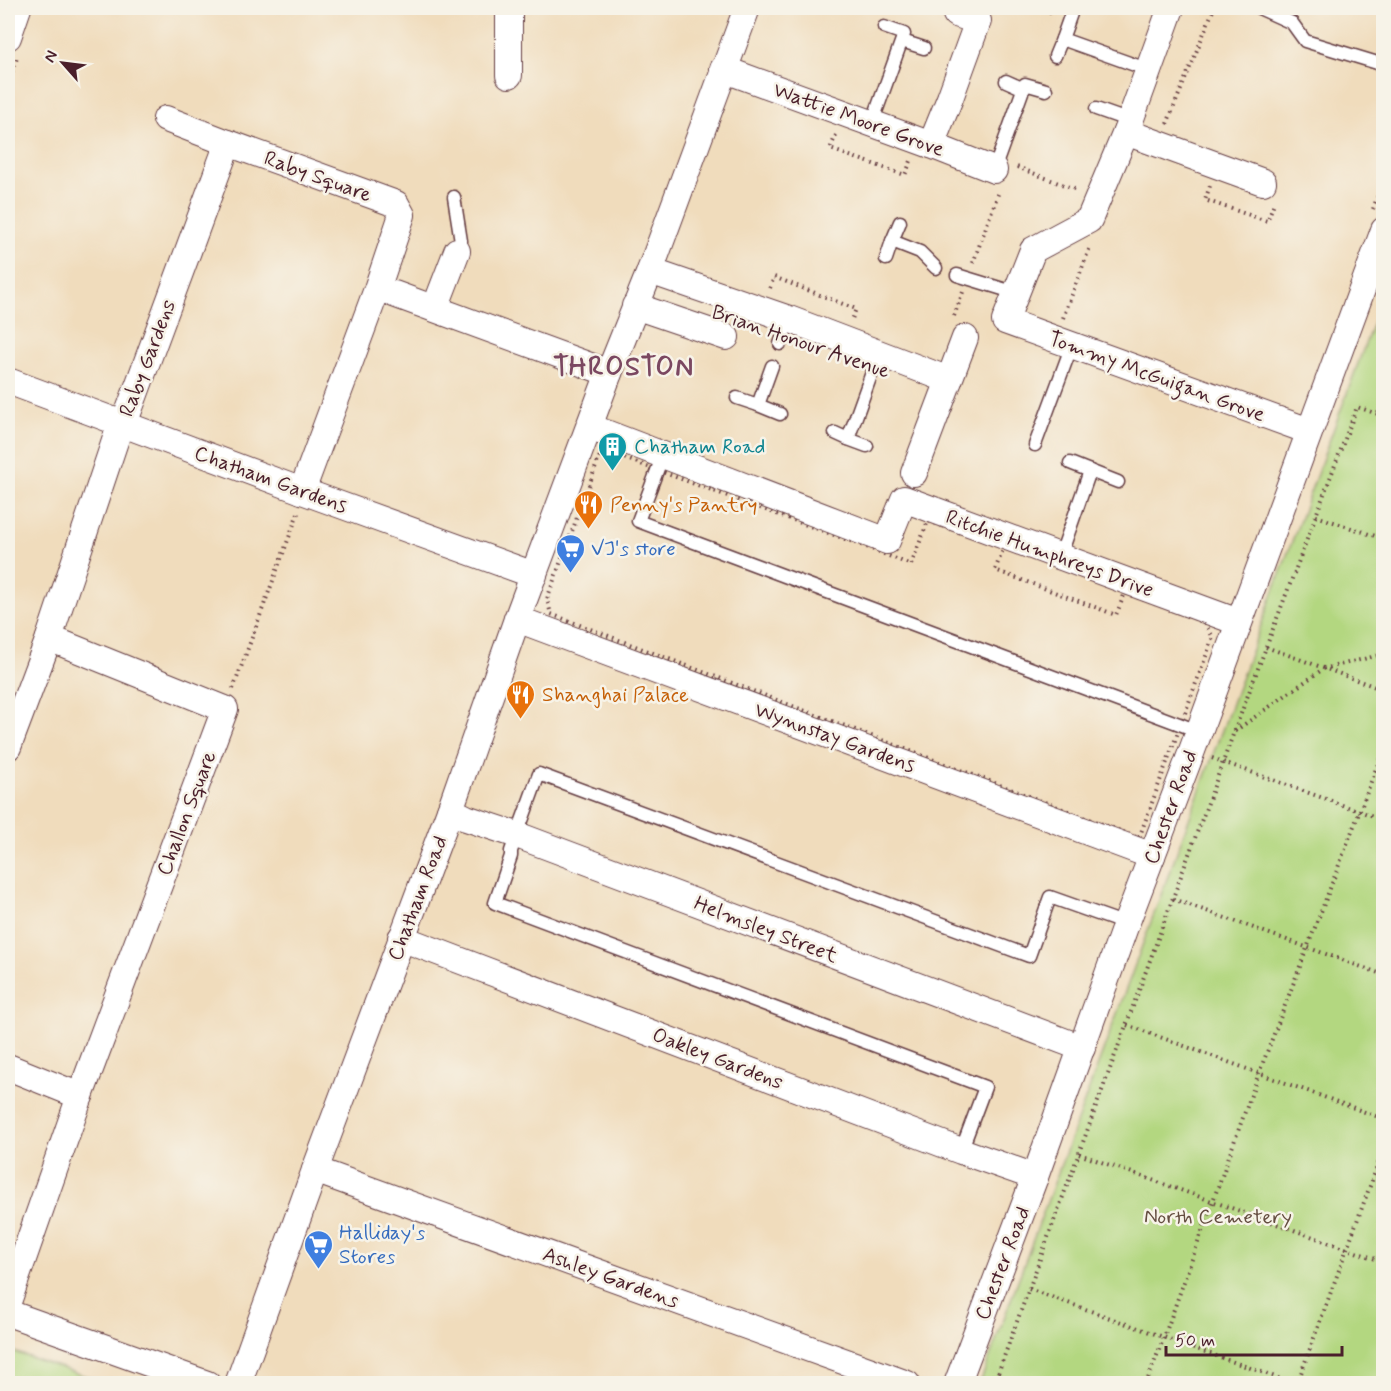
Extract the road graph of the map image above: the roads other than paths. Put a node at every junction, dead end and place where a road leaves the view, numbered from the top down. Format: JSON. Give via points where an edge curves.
{"nodes":[{"id":1,"x":18,"y":8,"type":"edge"},
{"id":2,"x":509,"y":8,"type":"edge"},
{"id":3,"x":747,"y":8,"type":"edge"},
{"id":4,"x":1072,"y":8,"type":"edge"},
{"id":5,"x":1172,"y":8,"type":"edge"},
{"id":6,"x":1259,"y":8,"type":"edge"},
{"id":7,"x":956,"y":14,"type":"dead end"},
{"id":8,"x":884,"y":27,"type":"dead end"},
{"id":9,"x":8,"y":37,"type":"edge"},
{"id":10,"x":1062,"y":39,"type":"junction"},
{"id":11,"x":902,"y":40,"type":"junction"},
{"id":12,"x":924,"y":48,"type":"dead end"},
{"id":13,"x":1055,"y":56,"type":"dead end"},
{"id":14,"x":1383,"y":65,"type":"edge"},
{"id":15,"x":723,"y":69,"type":"junction"},
{"id":16,"x":1149,"y":70,"type":"junction"},
{"id":17,"x":509,"y":75,"type":"dead end"},
{"id":18,"x":1006,"y":81,"type":"dead end"},
{"id":19,"x":1024,"y":89,"type":"junction"},
{"id":20,"x":1046,"y":90,"type":"dead end"},
{"id":21,"x":1096,"y":109,"type":"dead end"},
{"id":22,"x":166,"y":119,"type":"dead end"},
{"id":23,"x":872,"y":123,"type":"junction"},
{"id":24,"x":1128,"y":126,"type":"junction"},
{"id":25,"x":228,"y":143,"type":"junction"},
{"id":26,"x":931,"y":145,"type":"junction"},
{"id":27,"x":1002,"y":174,"type":"joint"},
{"id":28,"x":1269,"y":191,"type":"road end"},
{"id":29,"x":454,"y":197,"type":"dead end"},
{"id":30,"x":900,"y":222,"type":"dead end"},
{"id":31,"x":1383,"y":230,"type":"edge"},
{"id":32,"x":892,"y":241,"type":"junction"},
{"id":33,"x":457,"y":251,"type":"joint"},
{"id":34,"x":886,"y":259,"type":"dead end"},
{"id":35,"x":936,"y":267,"type":"dead end"},
{"id":36,"x":650,"y":271,"type":"junction"},
{"id":37,"x":963,"y":276,"type":"road end"},
{"id":38,"x":1016,"y":293,"type":"junction"},
{"id":39,"x":393,"y":294,"type":"dead end"},
{"id":40,"x":635,"y":306,"type":"junction"},
{"id":41,"x":435,"y":308,"type":"junction"},
{"id":42,"x":789,"y":319,"type":"junction"},
{"id":43,"x":959,"y":328,"type":"road end"},
{"id":44,"x":1066,"y":336,"type":"junction"},
{"id":45,"x":726,"y":337,"type":"dead end"},
{"id":46,"x":780,"y":344,"type":"dead end"},
{"id":47,"x":879,"y":353,"type":"junction"},
{"id":48,"x":772,"y":366,"type":"dead end"},
{"id":49,"x":609,"y":373,"type":"junction"},
{"id":50,"x":949,"y":380,"type":"junction"},
{"id":51,"x":8,"y":381,"type":"edge"},
{"id":52,"x":737,"y":398,"type":"dead end"},
{"id":53,"x":758,"y":405,"type":"junction"},
{"id":54,"x":780,"y":414,"type":"dead end"},
{"id":55,"x":123,"y":424,"type":"junction"},
{"id":56,"x":590,"y":427,"type":"junction"},
{"id":57,"x":1309,"y":431,"type":"junction"},
{"id":58,"x":835,"y":433,"type":"dead end"},
{"id":59,"x":849,"y":439,"type":"junction"},
{"id":60,"x":867,"y":446,"type":"dead end"},
{"id":61,"x":1035,"y":446,"type":"dead end"},
{"id":62,"x":663,"y":455,"type":"junction"},
{"id":63,"x":1070,"y":463,"type":"dead end"},
{"id":64,"x":1090,"y":471,"type":"junction"},
{"id":65,"x":914,"y":473,"type":"dead end"},
{"id":66,"x":1118,"y":482,"type":"dead end"},
{"id":67,"x":302,"y":491,"type":"junction"},
{"id":68,"x":1060,"y":557,"type":"junction"},
{"id":69,"x":534,"y":575,"type":"junction"},
{"id":70,"x":517,"y":619,"type":"junction"},
{"id":71,"x":1238,"y":622,"type":"junction"},
{"id":72,"x":49,"y":638,"type":"junction"},
{"id":73,"x":1198,"y":731,"type":"junction"},
{"id":74,"x":8,"y":747,"type":"edge"},
{"id":75,"x":450,"y":810,"type":"junction"},
{"id":76,"x":518,"y":835,"type":"junction"},
{"id":77,"x":1152,"y":856,"type":"junction"},
{"id":78,"x":1126,"y":924,"type":"junction"},
{"id":79,"x":401,"y":938,"type":"junction"},
{"id":80,"x":1082,"y":1048,"type":"junction"},
{"id":81,"x":8,"y":1067,"type":"edge"},
{"id":82,"x":80,"y":1096,"type":"junction"},
{"id":83,"x":961,"y":1151,"type":"junction"},
{"id":84,"x":315,"y":1170,"type":"junction"},
{"id":85,"x":1035,"y":1177,"type":"junction"},
{"id":86,"x":8,"y":1302,"type":"edge"},
{"id":87,"x":8,"y":1313,"type":"edge"},
{"id":88,"x":207,"y":1383,"type":"edge"},
{"id":89,"x":237,"y":1383,"type":"edge"},
{"id":90,"x":907,"y":1383,"type":"edge"},
{"id":91,"x":957,"y":1383,"type":"edge"}],
"edges":[{"from":1,"to":9,"type":"street"},
{"from":2,"to":17,"type":"street"},
{"from":3,"to":15,"type":"street","name":"Chatham Road"},
{"from":4,"to":10,"type":"lane"},
{"from":5,"to":16,"type":"street"},
{"from":6,"to":14,"type":"lane","via":[[1292,23],[1305,41]]},
{"from":7,"to":26,"type":"street","via":[[978,21]]},
{"from":8,"to":11,"type":"lane","via":[[904,34]]},
{"from":10,"to":13,"type":"lane"},
{"from":10,"to":16,"type":"lane"},
{"from":11,"to":12,"type":"lane"},
{"from":11,"to":23,"type":"lane"},
{"from":15,"to":23,"type":"street","name":"Wattie Moore Grove"},
{"from":15,"to":36,"type":"street","name":"Chatham Road"},
{"from":16,"to":24,"type":"street"},
{"from":18,"to":19,"type":"lane"},
{"from":19,"to":20,"type":"lane","via":[[1025,84]]},
{"from":19,"to":27,"type":"lane"},
{"from":21,"to":24,"type":"lane"},
{"from":22,"to":25,"type":"street"},
{"from":23,"to":26,"type":"street","name":"Wattie Moore Grove"},
{"from":24,"to":28,"type":"street"},
{"from":24,"to":38,"type":"street","via":[[1089,220],[1033,250]]},
{"from":25,"to":55,"type":"street","name":"Raby Gardens"},
{"from":25,"to":67,"type":"street","name":"Raby Square","via":[[396,204],[402,215]]},
{"from":26,"to":27,"type":"street","name":"Wattie Moore Grove"},
{"from":29,"to":33,"type":"lane","via":[[460,241]]},
{"from":30,"to":32,"type":"lane"},
{"from":31,"to":57,"type":"street","name":"Chester Road"},
{"from":32,"to":34,"type":"lane"},
{"from":32,"to":35,"type":"lane","via":[[920,252]]},
{"from":33,"to":41,"type":"street"},
{"from":36,"to":40,"type":"street","name":"Chatham Road"},
{"from":36,"to":42,"type":"street","name":"Brian Honour Avenue"},
{"from":37,"to":38,"type":"lane"},
{"from":38,"to":44,"type":"street","name":"Tommy McGuigan Grove","via":[[1005,321]]},
{"from":39,"to":41,"type":"street"},
{"from":40,"to":45,"type":"street"},
{"from":40,"to":49,"type":"street","name":"Chatham Road"},
{"from":41,"to":49,"type":"street"},
{"from":42,"to":46,"type":"lane"},
{"from":42,"to":47,"type":"street","name":"Brian Honour Avenue"},
{"from":43,"to":50,"type":"street"},
{"from":44,"to":57,"type":"street","name":"Tommy McGuigan Grove"},
{"from":44,"to":61,"type":"lane"},
{"from":47,"to":50,"type":"street","name":"Brian Honour Avenue"},
{"from":47,"to":59,"type":"lane"},
{"from":48,"to":53,"type":"lane"},
{"from":49,"to":56,"type":"street","name":"Chatham Road"},
{"from":50,"to":65,"type":"street"},
{"from":51,"to":55,"type":"street","name":"Chatham Gardens"},
{"from":52,"to":53,"type":"lane"},
{"from":53,"to":54,"type":"lane"},
{"from":55,"to":67,"type":"street","name":"Chatham Gardens"},
{"from":55,"to":72,"type":"street","name":"Raby Gardens"},
{"from":56,"to":62,"type":"street"},
{"from":56,"to":69,"type":"street","name":"Chatham Road"},
{"from":57,"to":71,"type":"street","name":"Chester Road"},
{"from":58,"to":59,"type":"lane"},
{"from":59,"to":60,"type":"lane"},
{"from":62,"to":68,"type":"street","name":"Ritchie Humphreys Drive","via":[[875,543],[904,499]]},
{"from":62,"to":73,"type":"lane","via":[[638,521]]},
{"from":63,"to":64,"type":"lane"},
{"from":64,"to":66,"type":"lane"},
{"from":64,"to":68,"type":"lane"},
{"from":67,"to":69,"type":"street","name":"Chatham Gardens"},
{"from":68,"to":71,"type":"street","name":"Ritchie Humphreys Drive"},
{"from":69,"to":70,"type":"street","name":"Chatham Road"},
{"from":70,"to":75,"type":"street","name":"Chatham Road"},
{"from":70,"to":77,"type":"street","name":"Wynnstay Gardens"},
{"from":71,"to":73,"type":"street","name":"Chester Road"},
{"from":72,"to":74,"type":"street","name":"Raby Gardens"},
{"from":72,"to":82,"type":"street","name":"Challon Square","via":[[225,709]]},
{"from":73,"to":77,"type":"street","name":"Chester Road"},
{"from":75,"to":76,"type":"street","name":"Helmsley Street"},
{"from":75,"to":79,"type":"street","name":"Chatham Road"},
{"from":76,"to":78,"type":"lane","via":[[539,774],[1029,956],[1050,897]]},
{"from":76,"to":80,"type":"street","name":"Helmsley Street"},
{"from":76,"to":83,"type":"lane","via":[[495,903],[985,1087]]},
{"from":77,"to":78,"type":"street","name":"Chester Road"},
{"from":78,"to":80,"type":"street","name":"Chester Road"},
{"from":79,"to":83,"type":"street","name":"Oakley Gardens"},
{"from":79,"to":84,"type":"street","name":"Chatham Road"},
{"from":80,"to":85,"type":"street","name":"Chester Road"},
{"from":81,"to":82,"type":"street"},
{"from":82,"to":86,"type":"street","name":"Challon Square"},
{"from":83,"to":85,"type":"street","name":"Oakley Gardens"},
{"from":84,"to":89,"type":"street","name":"Chatham Road"},
{"from":84,"to":90,"type":"street","name":"Ashley Gardens"},
{"from":85,"to":91,"type":"street","name":"Chester Road"},
{"from":87,"to":88,"type":"street"}]}
